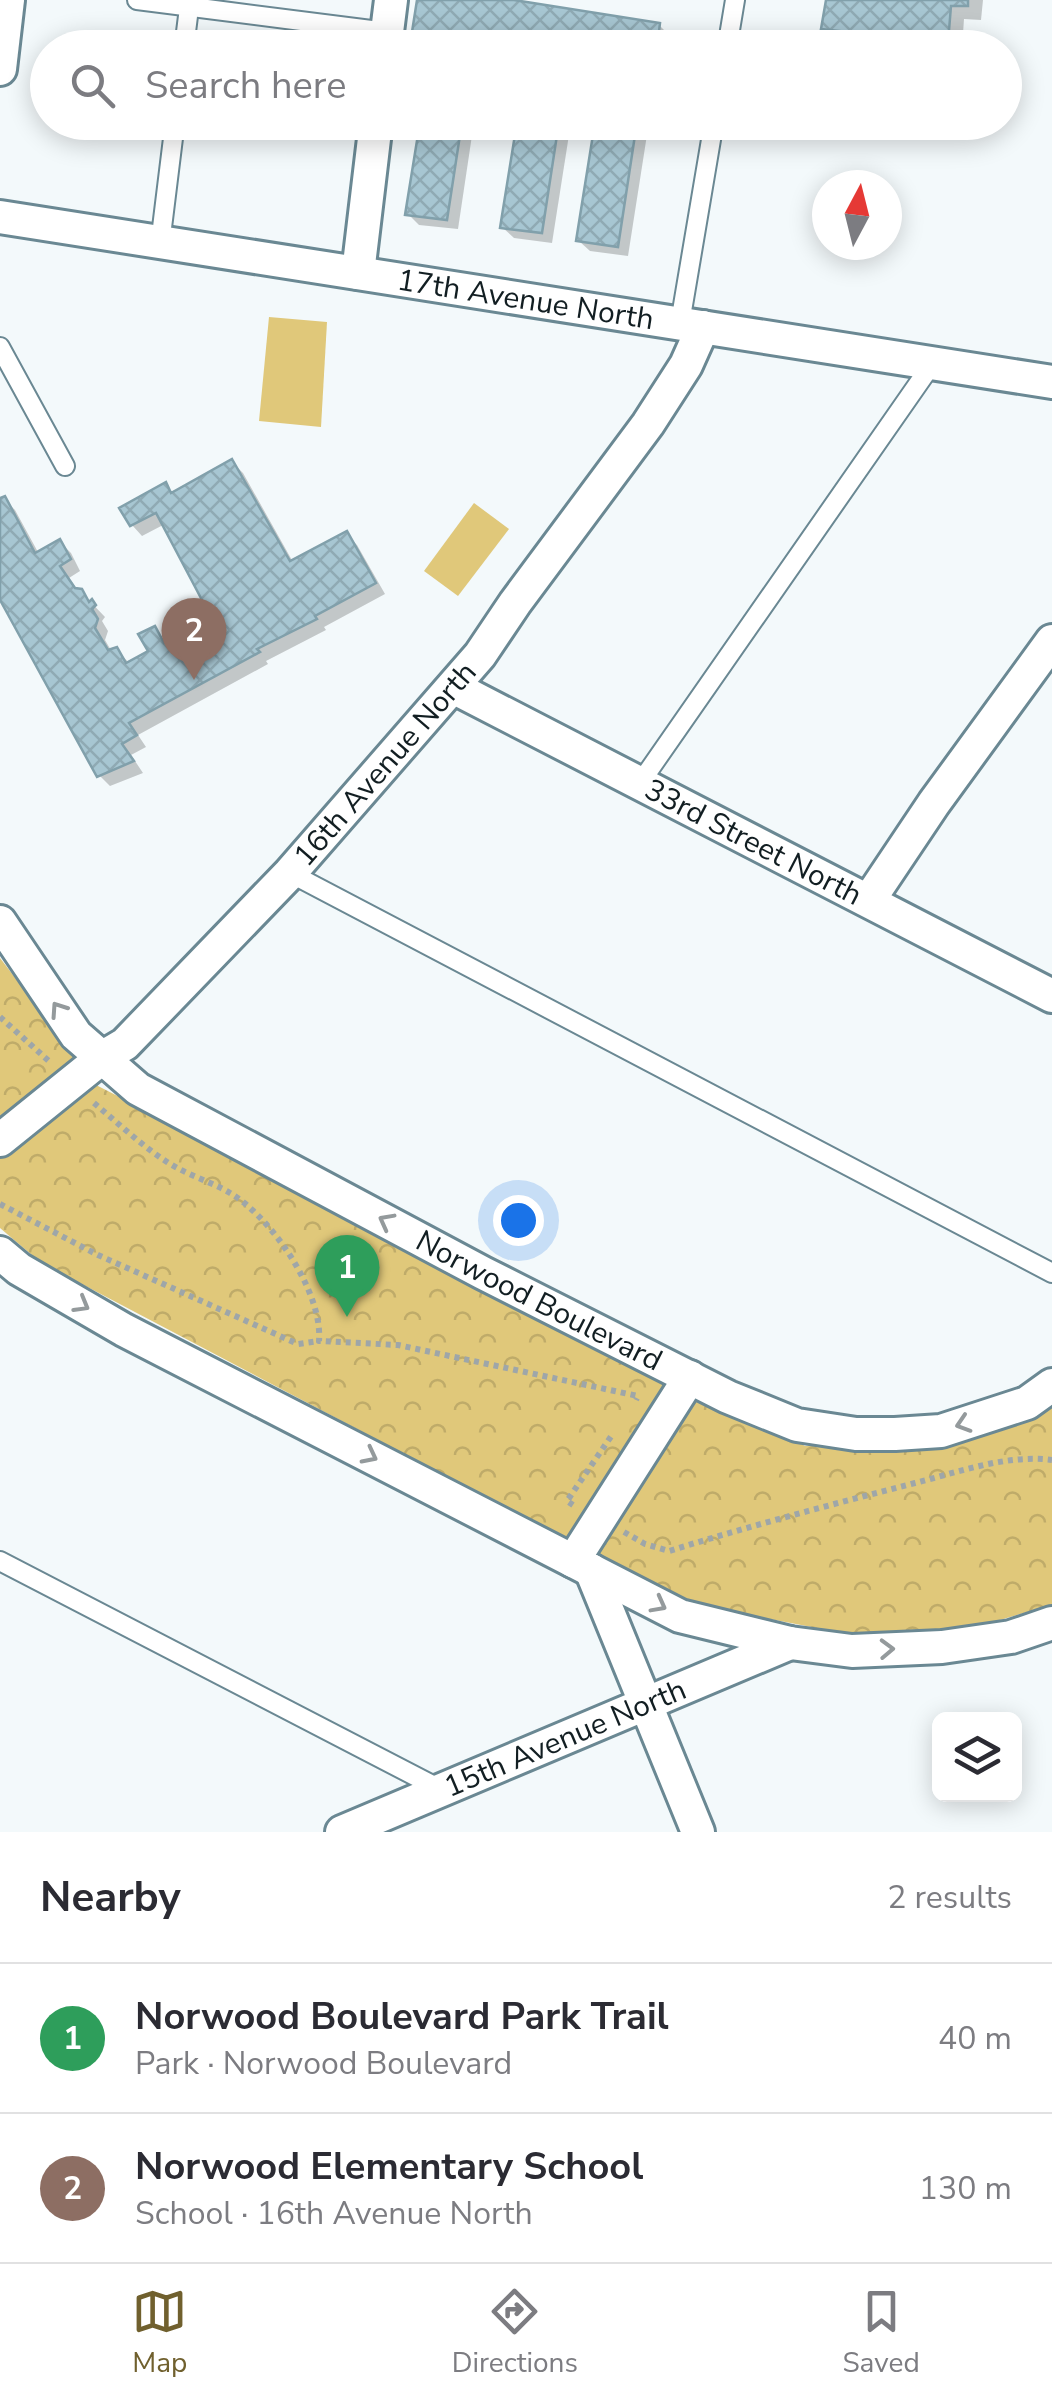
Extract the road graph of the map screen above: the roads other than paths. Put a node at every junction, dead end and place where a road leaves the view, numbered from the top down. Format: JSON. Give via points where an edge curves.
{"nodes":[{"id":1,"x":8,"y":0,"type":"edge"},
{"id":2,"x":137,"y":0,"type":"edge"},
{"id":3,"x":735,"y":0,"type":"edge"},
{"id":4,"x":190,"y":4,"type":"edge"},
{"id":5,"x":387,"y":27,"type":"edge"},
{"id":6,"x":186,"y":30,"type":"edge"},
{"id":7,"x":730,"y":30,"type":"edge"},
{"id":8,"x":0,"y":69,"type":"edge"},
{"id":9,"x":173,"y":140,"type":"edge"},
{"id":10,"x":374,"y":140,"type":"edge"},
{"id":11,"x":712,"y":140,"type":"edge"},
{"id":12,"x":0,"y":218,"type":"edge"},
{"id":13,"x":160,"y":244,"type":"junction"},
{"id":14,"x":358,"y":273,"type":"junction"},
{"id":15,"x":692,"y":325,"type":"junction"},
{"id":16,"x":0,"y":347,"type":"edge"},
{"id":17,"x":932,"y":364,"type":"junction"},
{"id":18,"x":1052,"y":382,"type":"edge"},
{"id":19,"x":65,"y":466,"type":"dead end"},
{"id":20,"x":1052,"y":641,"type":"edge"},
{"id":21,"x":453,"y":687,"type":"junction"},
{"id":22,"x":640,"y":783,"type":"junction"},
{"id":23,"x":290,"y":873,"type":"junction"},
{"id":24,"x":869,"y":900,"type":"junction"},
{"id":25,"x":0,"y":922,"type":"edge"},
{"id":26,"x":1052,"y":996,"type":"edge"},
{"id":27,"x":103,"y":1057,"type":"junction"},
{"id":28,"x":0,"y":1140,"type":"edge"},
{"id":29,"x":0,"y":1253,"type":"edge"},
{"id":30,"x":1052,"y":1273,"type":"edge"},
{"id":31,"x":690,"y":1378,"type":"junction"},
{"id":32,"x":1052,"y":1385,"type":"edge"},
{"id":33,"x":0,"y":1561,"type":"edge"},
{"id":34,"x":582,"y":1566,"type":"junction"},
{"id":35,"x":1052,"y":1623,"type":"edge"},
{"id":36,"x":790,"y":1643,"type":"junction"},
{"id":37,"x":644,"y":1704,"type":"junction"},
{"id":38,"x":442,"y":1790,"type":"junction"},
{"id":39,"x":342,"y":1832,"type":"edge"},
{"id":40,"x":698,"y":1832,"type":"edge"}],
"edges":[{"from":1,"to":8,"type":"street"},
{"from":2,"to":4,"type":"lane"},
{"from":3,"to":7,"type":"lane"},
{"from":4,"to":5,"type":"lane"},
{"from":4,"to":6,"type":"lane"},
{"from":9,"to":13,"type":"lane"},
{"from":10,"to":14,"type":"street"},
{"from":11,"to":15,"type":"lane"},
{"from":12,"to":13,"type":"street","name":"17th Avenue North"},
{"from":13,"to":14,"type":"street","name":"17th Avenue North"},
{"from":14,"to":15,"type":"street","name":"17th Avenue North"},
{"from":15,"to":17,"type":"street","name":"17th Avenue North"},
{"from":15,"to":21,"type":"street","name":"16th Avenue North","via":[[686,365],[648,424]]},
{"from":16,"to":19,"type":"lane"},
{"from":17,"to":18,"type":"street","name":"17th Avenue North"},
{"from":17,"to":22,"type":"lane"},
{"from":20,"to":24,"type":"street"},
{"from":21,"to":22,"type":"street","name":"33rd Street North"},
{"from":21,"to":23,"type":"street","name":"16th Avenue North"},
{"from":22,"to":24,"type":"street","name":"33rd Street North"},
{"from":23,"to":27,"type":"street","name":"16th Avenue North","via":[[125,1044]]},
{"from":23,"to":30,"type":"lane"},
{"from":24,"to":26,"type":"street","name":"33rd Street North"},
{"from":27,"to":25,"type":"street","name":"Norwood Boulevard","one_way":true,"via":[[76,1035]]},
{"from":27,"to":28,"type":"street","name":"16th Avenue North","via":[[56,1072]]},
{"from":31,"to":27,"type":"street","name":"Norwood Boulevard","one_way":true,"via":[[138,1089]]},
{"from":29,"to":34,"type":"street","one_way":true,"via":[[124,1330]]},
{"from":32,"to":31,"type":"street","name":"Norwood Boulevard","one_way":true,"via":[[1026,1403],[941,1431],[856,1434],[797,1426]]},
{"from":31,"to":34,"type":"street","via":[[600,1519]]},
{"from":33,"to":38,"type":"lane"},
{"from":34,"to":36,"type":"street","one_way":true,"via":[[680,1616]]},
{"from":34,"to":37,"type":"street"},
{"from":36,"to":35,"type":"street","one_way":true,"via":[[852,1651],[942,1647],[1012,1637]]},
{"from":36,"to":37,"type":"street","name":"15th Avenue North"},
{"from":37,"to":38,"type":"street","name":"15th Avenue North"},
{"from":37,"to":40,"type":"street"},
{"from":38,"to":39,"type":"street","name":"15th Avenue North"}]}
